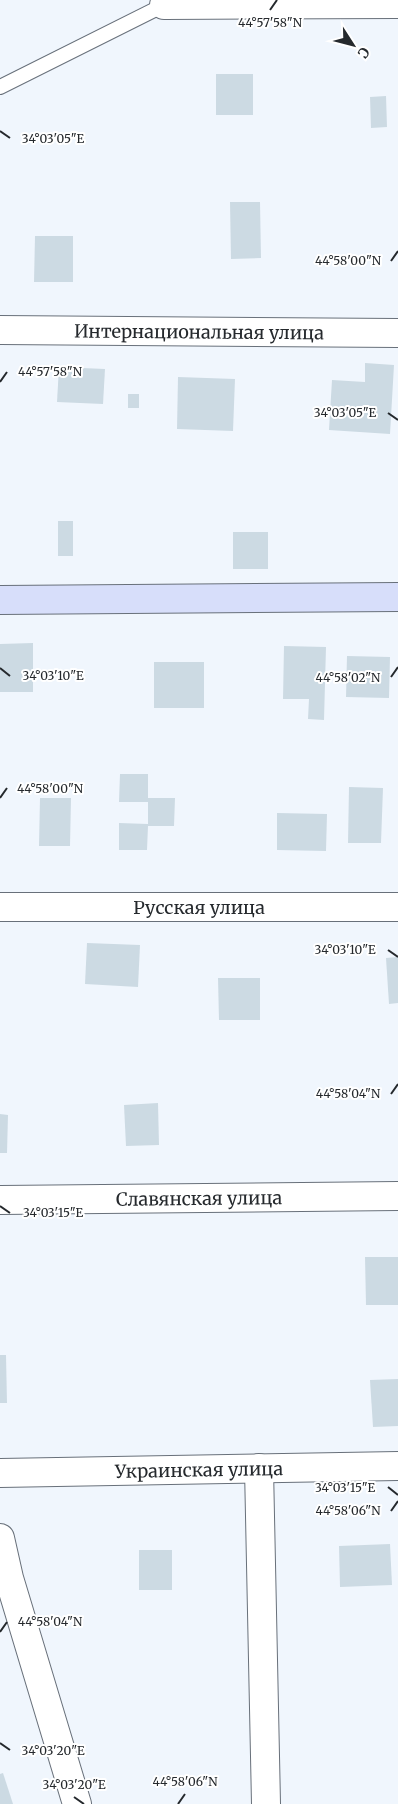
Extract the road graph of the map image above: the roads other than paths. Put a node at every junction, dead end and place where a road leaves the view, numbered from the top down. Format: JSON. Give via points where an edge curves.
{"nodes":[{"id":1,"x":398,"y":4,"type":"edge"},
{"id":2,"x":164,"y":5,"type":"joint"},
{"id":3,"x":0,"y":87,"type":"edge"},
{"id":4,"x":0,"y":330,"type":"edge"},
{"id":5,"x":398,"y":333,"type":"edge"},
{"id":6,"x":398,"y":597,"type":"edge"},
{"id":7,"x":0,"y":600,"type":"edge"},
{"id":8,"x":0,"y":907,"type":"edge"},
{"id":9,"x":398,"y":907,"type":"edge"},
{"id":10,"x":398,"y":1196,"type":"edge"},
{"id":11,"x":0,"y":1200,"type":"edge"},
{"id":12,"x":398,"y":1466,"type":"edge"},
{"id":13,"x":259,"y":1468,"type":"junction"},
{"id":14,"x":0,"y":1473,"type":"edge"},
{"id":15,"x":0,"y":1538,"type":"edge"},
{"id":16,"x":77,"y":1804,"type":"edge"},
{"id":17,"x":266,"y":1804,"type":"edge"}],
"edges":[{"from":1,"to":2,"type":"street"},
{"from":2,"to":3,"type":"lane"},
{"from":4,"to":5,"type":"street","name":"Интернациональная улица"},
{"from":6,"to":7,"type":"street"},
{"from":8,"to":9,"type":"street","name":"Русская улица"},
{"from":10,"to":11,"type":"street","name":"Славянская улица"},
{"from":12,"to":13,"type":"street","name":"Украинская улица"},
{"from":13,"to":14,"type":"street","name":"Украинская улица"},
{"from":13,"to":17,"type":"street"},
{"from":15,"to":16,"type":"street"}]}
